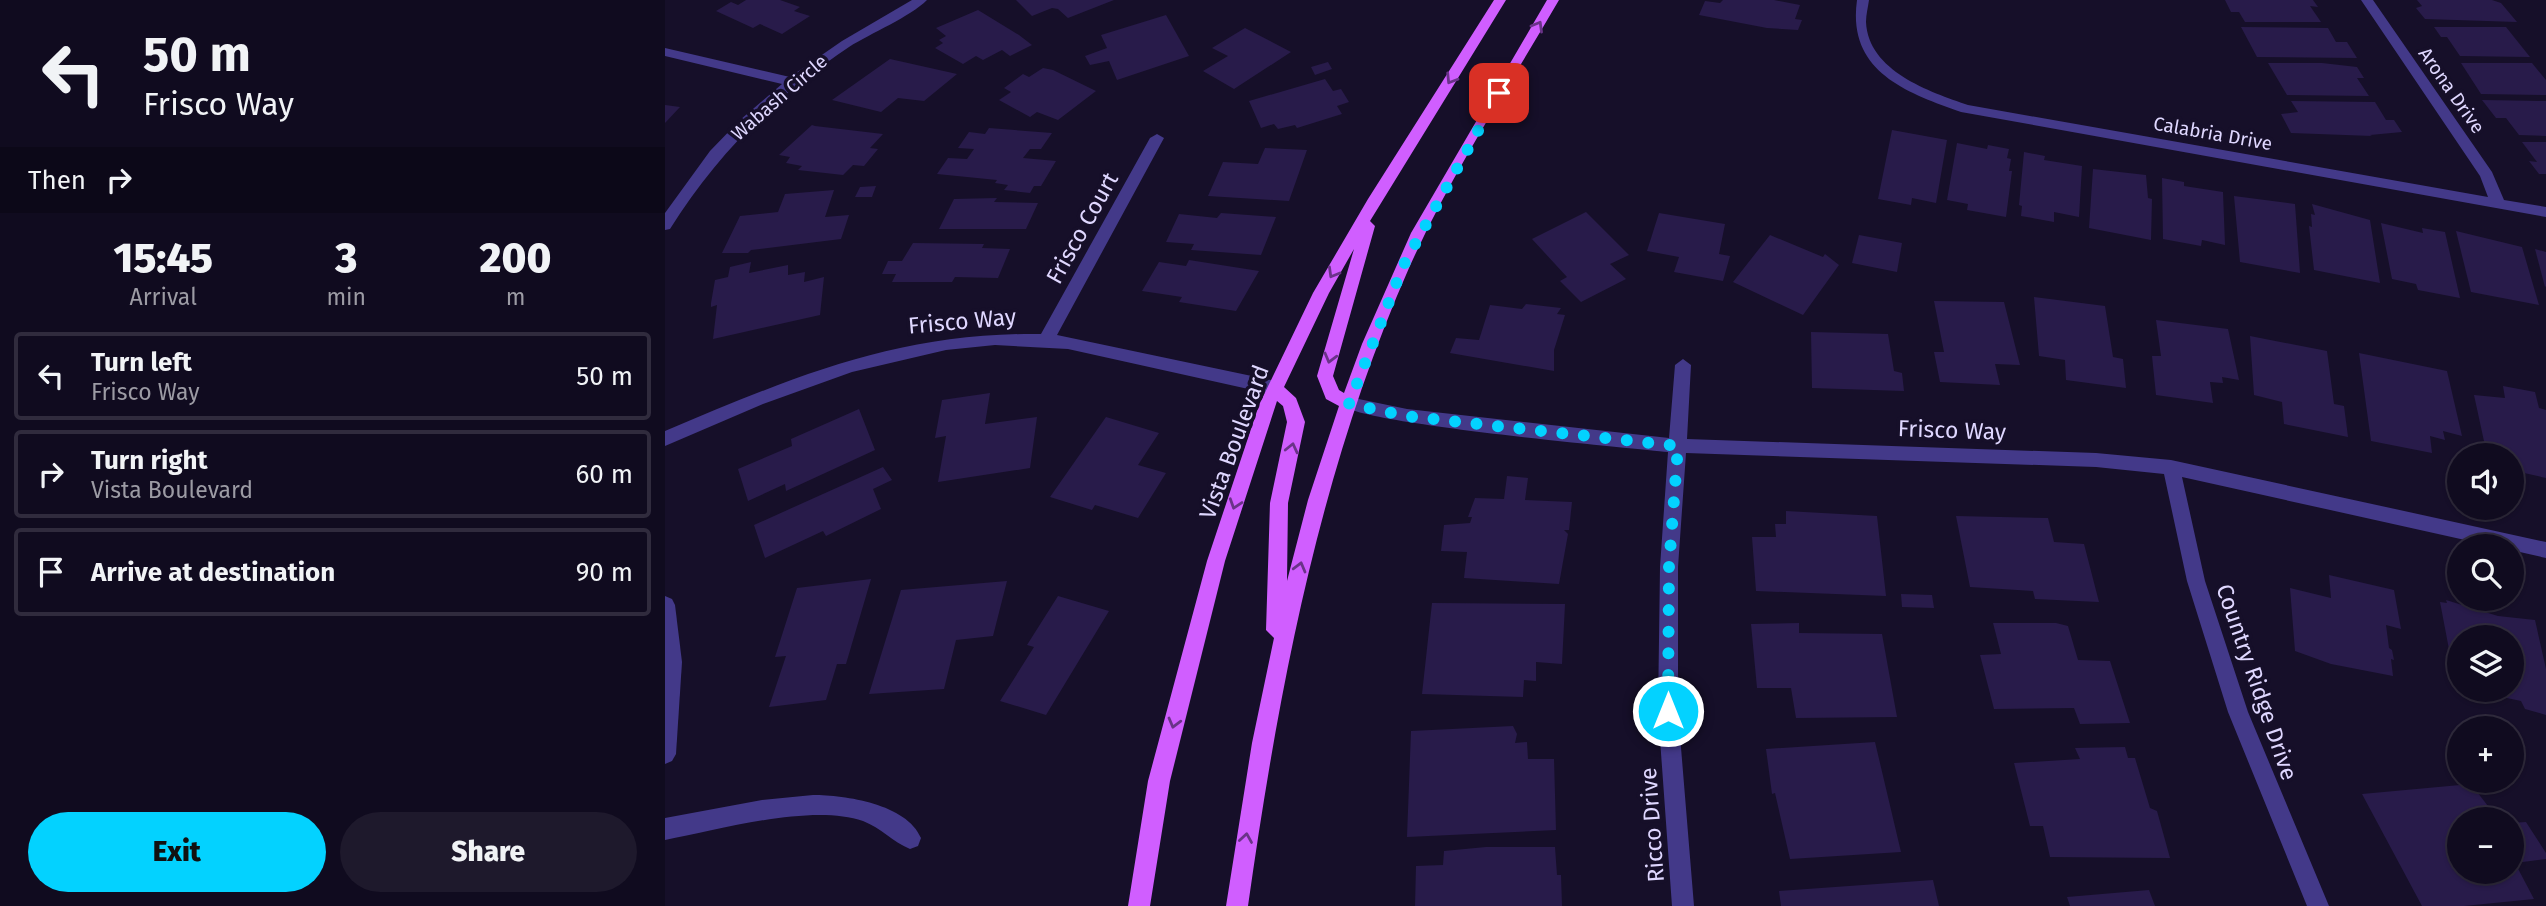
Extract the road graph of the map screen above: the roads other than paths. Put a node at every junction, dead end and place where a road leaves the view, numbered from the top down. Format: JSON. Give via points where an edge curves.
{"nodes":[{"id":1,"x":921,"y":0,"type":"edge"},
{"id":2,"x":1500,"y":0,"type":"edge"},
{"id":3,"x":1553,"y":0,"type":"edge"},
{"id":4,"x":1863,"y":0,"type":"edge"},
{"id":5,"x":2367,"y":0,"type":"edge"},
{"id":6,"x":665,"y":52,"type":"edge"},
{"id":7,"x":792,"y":82,"type":"junction"},
{"id":8,"x":1157,"y":138,"type":"dead end"},
{"id":9,"x":1375,"y":199,"type":"junction"},
{"id":10,"x":2499,"y":205,"type":"junction"},
{"id":11,"x":2546,"y":212,"type":"edge"},
{"id":12,"x":665,"y":225,"type":"edge"},
{"id":13,"x":1046,"y":340,"type":"junction"},
{"id":14,"x":1683,"y":365,"type":"dead end"},
{"id":15,"x":1275,"y":388,"type":"junction"},
{"id":16,"x":1349,"y":404,"type":"junction"},
{"id":17,"x":665,"y":439,"type":"edge"},
{"id":18,"x":1678,"y":446,"type":"junction"},
{"id":19,"x":2171,"y":467,"type":"junction"},
{"id":20,"x":2546,"y":550,"type":"edge"},
{"id":21,"x":665,"y":605,"type":"edge"},
{"id":22,"x":1276,"y":661,"type":"junction"},
{"id":23,"x":665,"y":754,"type":"edge"},
{"id":24,"x":665,"y":829,"type":"edge"},
{"id":25,"x":910,"y":838,"type":"dead end"},
{"id":26,"x":1139,"y":906,"type":"edge"},
{"id":27,"x":1237,"y":906,"type":"edge"},
{"id":28,"x":1683,"y":906,"type":"edge"},
{"id":29,"x":2318,"y":906,"type":"edge"}],
"edges":[{"from":1,"to":7,"type":"street","name":"Wabash Circle","via":[[880,21]]},
{"from":2,"to":9,"type":"main road","name":"Vista Boulevard","one_way":true},
{"from":16,"to":3,"type":"main road","one_way":true,"via":[[1403,266]]},
{"from":4,"to":10,"type":"street","name":"Calabria Drive","via":[[1859,30],[1882,67],[1915,89],[1966,108]]},
{"from":5,"to":10,"type":"street","name":"Arona Drive","via":[[2487,175]]},
{"from":6,"to":7,"type":"street"},
{"from":7,"to":12,"type":"street","name":"Wabash Circle","via":[[713,156]]},
{"from":8,"to":13,"type":"street","name":"Frisco Court"},
{"from":9,"to":15,"type":"main road","name":"Vista Boulevard","one_way":true,"via":[[1321,293]]},
{"from":9,"to":16,"type":"main road","one_way":true,"via":[[1325,376],[1332,394]]},
{"from":10,"to":11,"type":"street","name":"Calabria Drive"},
{"from":13,"to":15,"type":"street","name":"Frisco Way"},
{"from":13,"to":17,"type":"street","name":"Frisco Way","via":[[996,338],[872,357],[793,384]]},
{"from":14,"to":18,"type":"street","name":"Ricco Drive"},
{"from":22,"to":15,"type":"main road","one_way":true,"via":[[1279,503],[1296,422],[1290,403]]},
{"from":15,"to":26,"type":"main road","name":"Vista Boulevard","one_way":true,"via":[[1213,574],[1159,781]]},
{"from":16,"to":18,"type":"street","name":"Frisco Way","via":[[1406,416]]},
{"from":22,"to":16,"type":"main road","one_way":true,"via":[[1325,474]]},
{"from":18,"to":19,"type":"street","name":"Frisco Way","via":[[2096,460]]},
{"from":18,"to":28,"type":"street","name":"Ricco Drive","via":[[1669,566],[1668,711]]},
{"from":19,"to":20,"type":"street","name":"Frisco Way"},
{"from":19,"to":29,"type":"street","name":"Country Ridge Drive","via":[[2196,581],[2238,712]]},
{"from":21,"to":23,"type":"street","via":[[672,662]]},
{"from":27,"to":22,"type":"main road","one_way":true},
{"from":24,"to":25,"type":"street","via":[[807,806],[838,806],[890,822]]}]}
